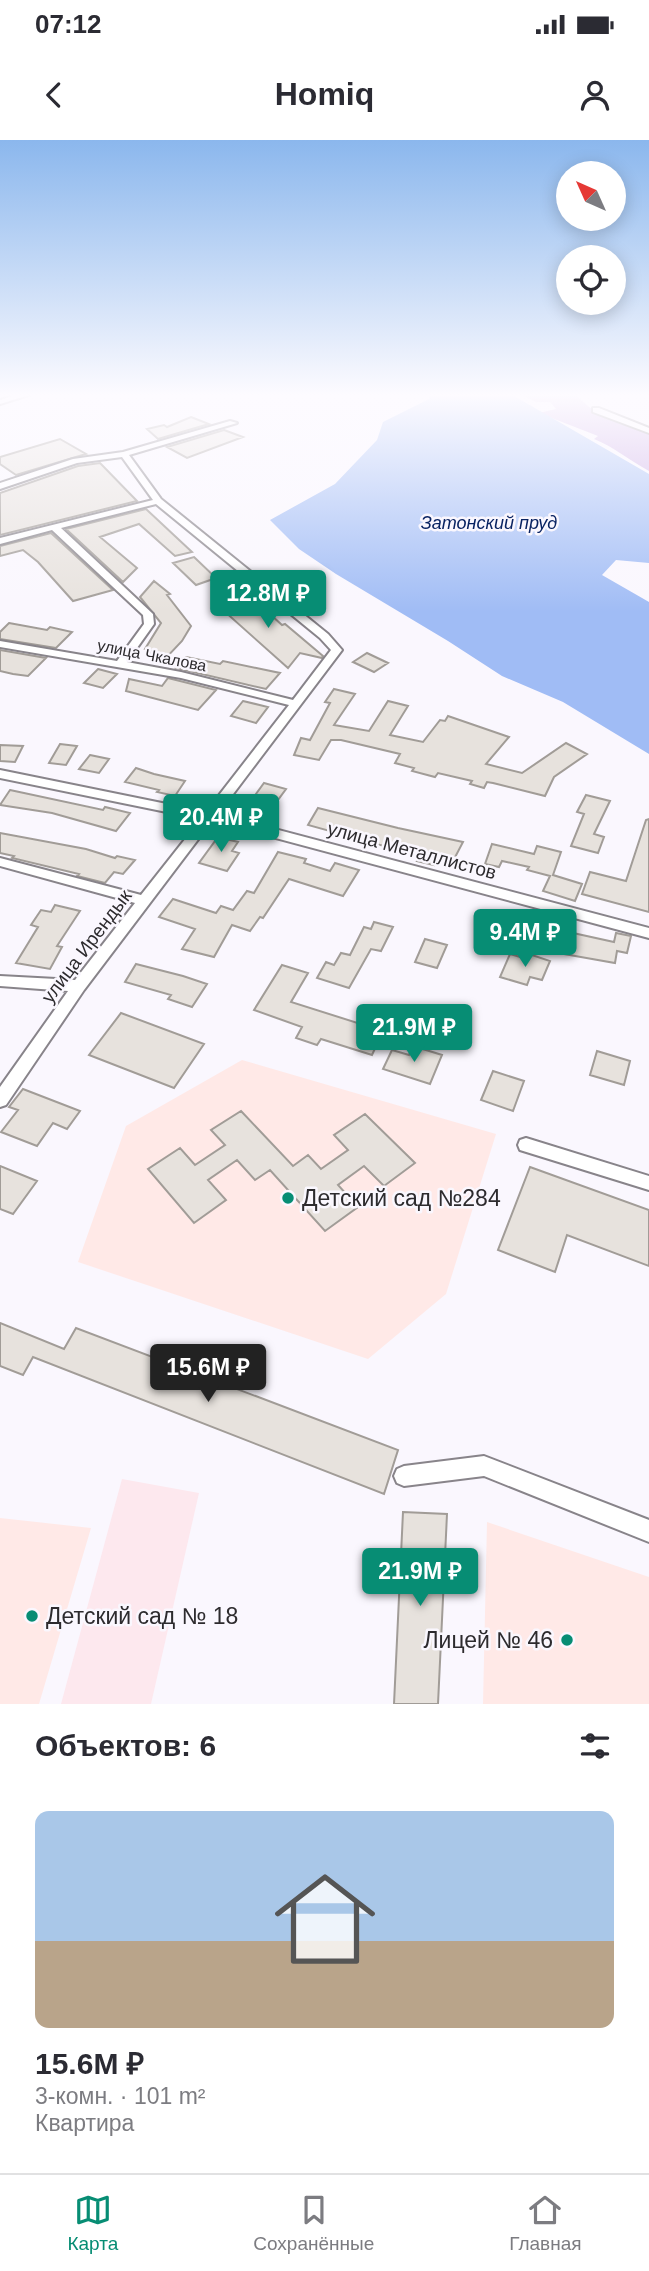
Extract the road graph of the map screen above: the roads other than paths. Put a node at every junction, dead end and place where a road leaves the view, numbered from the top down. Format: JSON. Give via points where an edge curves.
{"nodes":[{"id":1,"x":61,"y":466,"type":"edge"},
{"id":2,"x":133,"y":466,"type":"edge"},
{"id":3,"x":0,"y":486,"type":"edge"},
{"id":4,"x":158,"y":501,"type":"junction"},
{"id":5,"x":54,"y":527,"type":"junction"},
{"id":6,"x":0,"y":541,"type":"edge"},
{"id":7,"x":0,"y":644,"type":"edge"},
{"id":8,"x":120,"y":664,"type":"junction"},
{"id":9,"x":297,"y":704,"type":"junction"},
{"id":10,"x":0,"y":774,"type":"edge"},
{"id":11,"x":208,"y":816,"type":"junction"},
{"id":12,"x":0,"y":862,"type":"edge"},
{"id":13,"x":144,"y":901,"type":"junction"},
{"id":14,"x":649,"y":933,"type":"edge"},
{"id":15,"x":0,"y":981,"type":"edge"},
{"id":16,"x":79,"y":986,"type":"junction"},
{"id":17,"x":0,"y":1100,"type":"edge"},
{"id":18,"x":526,"y":1146,"type":"dead end"},
{"id":19,"x":649,"y":1183,"type":"edge"},
{"id":20,"x":404,"y":1476,"type":"dead end"},
{"id":21,"x":649,"y":1531,"type":"edge"}],
"edges":[{"from":1,"to":3,"type":"street"},
{"from":2,"to":4,"type":"street","name":"улица Ирендык"},
{"from":4,"to":5,"type":"street"},
{"from":4,"to":9,"type":"street","name":"улица Ирендык","via":[[337,650]]},
{"from":5,"to":6,"type":"street"},
{"from":5,"to":8,"type":"street","via":[[148,614],[149,624]]},
{"from":7,"to":8,"type":"street","name":"улица Чкалова"},
{"from":8,"to":9,"type":"street","name":"улица Чкалова"},
{"from":9,"to":11,"type":"street","name":"улица Ирендык"},
{"from":10,"to":11,"type":"street","name":"улица Металлистов"},
{"from":11,"to":13,"type":"street","name":"улица Ирендык"},
{"from":11,"to":14,"type":"street","name":"улица Металлистов"},
{"from":12,"to":13,"type":"street"},
{"from":13,"to":16,"type":"street","name":"улица Ирендык"},
{"from":15,"to":16,"type":"street"},
{"from":16,"to":17,"type":"street","name":"улица Ирендык"},
{"from":18,"to":19,"type":"street"},
{"from":20,"to":21,"type":"street","via":[[484,1466]]}]}
